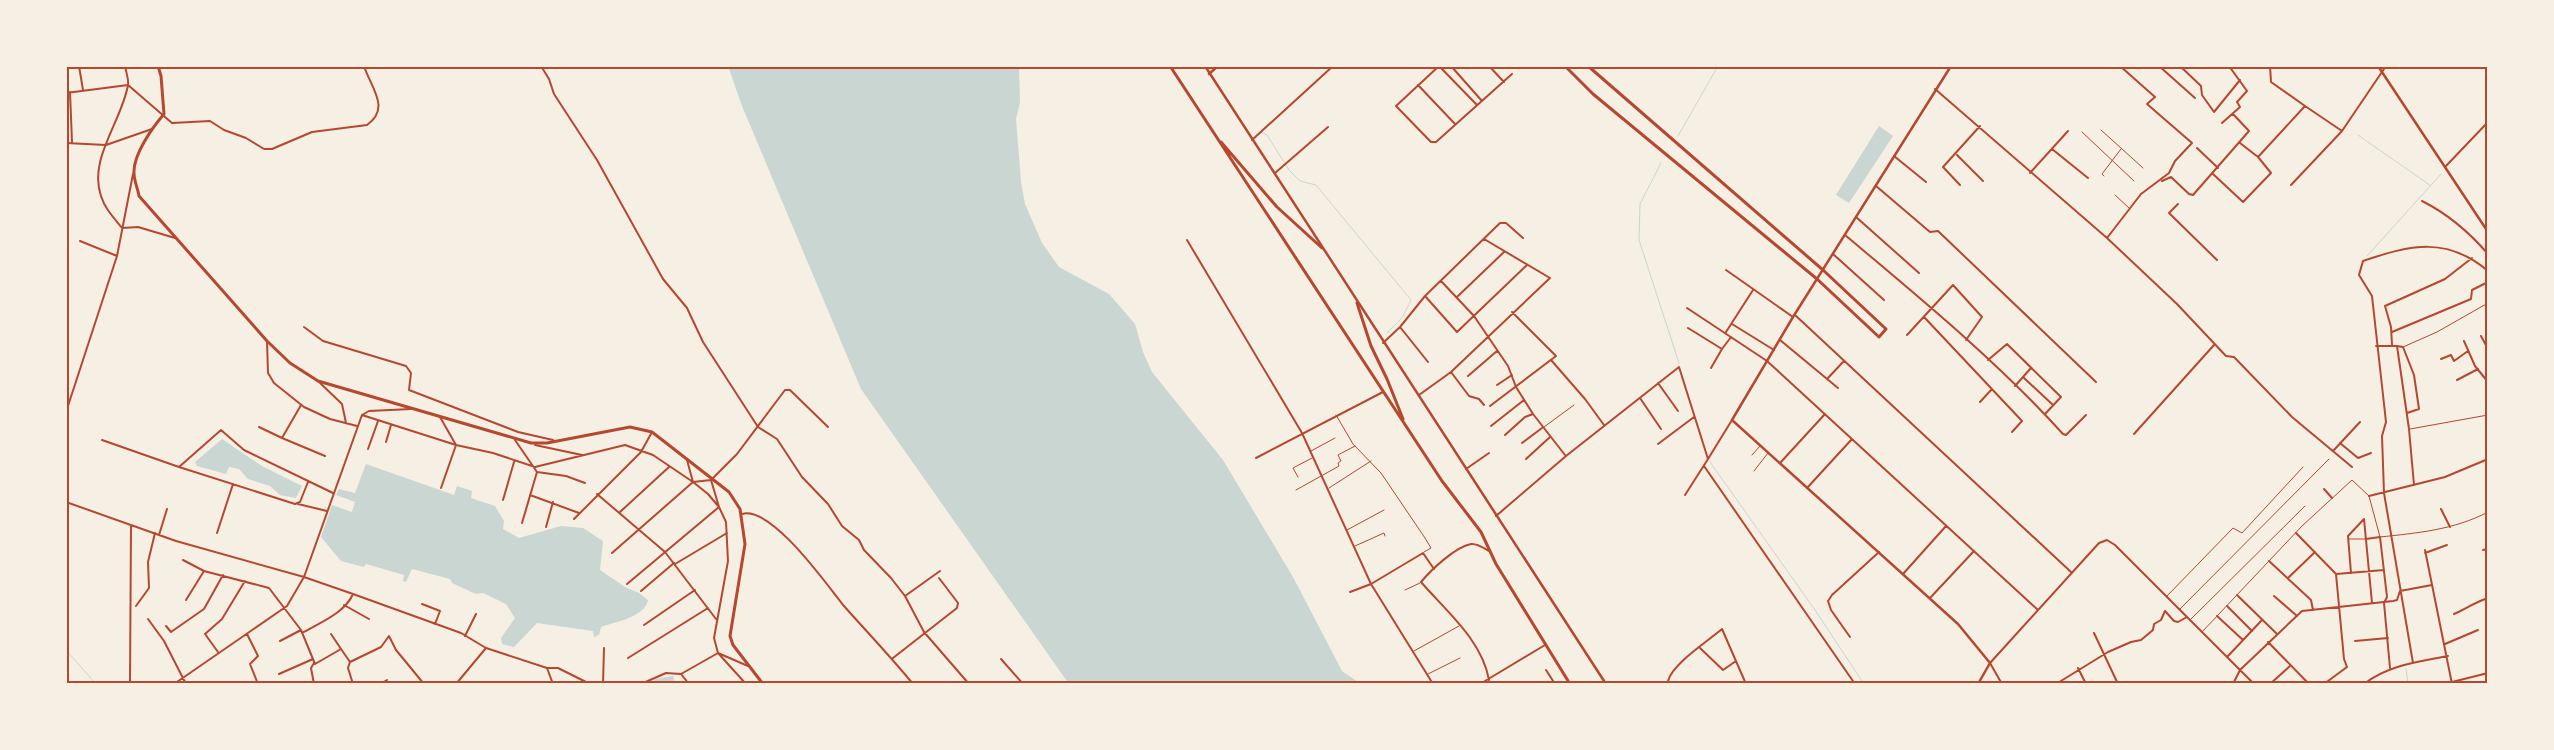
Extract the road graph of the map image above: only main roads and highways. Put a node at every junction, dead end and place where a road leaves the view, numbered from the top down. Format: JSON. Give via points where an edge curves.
{"nodes":[{"id":1,"x":158,"y":66,"type":"edge"},
{"id":2,"x":1170,"y":66,"type":"edge"},
{"id":3,"x":1565,"y":66,"type":"edge"},
{"id":4,"x":1588,"y":66,"type":"edge"},
{"id":5,"x":1210,"y":128,"type":"junction"},
{"id":6,"x":1322,"y":248,"type":"road end"},
{"id":7,"x":1357,"y":303,"type":"road end"},
{"id":8,"x":1406,"y":427,"type":"junction"},
{"id":9,"x":762,"y":684,"type":"edge"},
{"id":10,"x":1570,"y":684,"type":"edge"}],
"edges":[{"from":1,"to":9,"type":"main road","via":[[162,76],[164,114],[141,149],[133,172],[139,196],[268,342],[290,363],[318,381],[531,443],[630,427],[652,432],[729,492],[742,514],[745,544],[730,634],[733,644]]},
{"from":2,"to":5,"type":"main road"},
{"from":3,"to":4,"type":"main road","via":[[1593,94],[1817,279],[1879,337],[1886,329],[1823,270]]},
{"from":5,"to":6,"type":"main road","via":[[1277,206]]},
{"from":5,"to":8,"type":"main road"},
{"from":7,"to":8,"type":"main road","via":[[1371,346]]},
{"from":8,"to":10,"type":"main road","via":[[1444,485],[1477,526]]}]}
